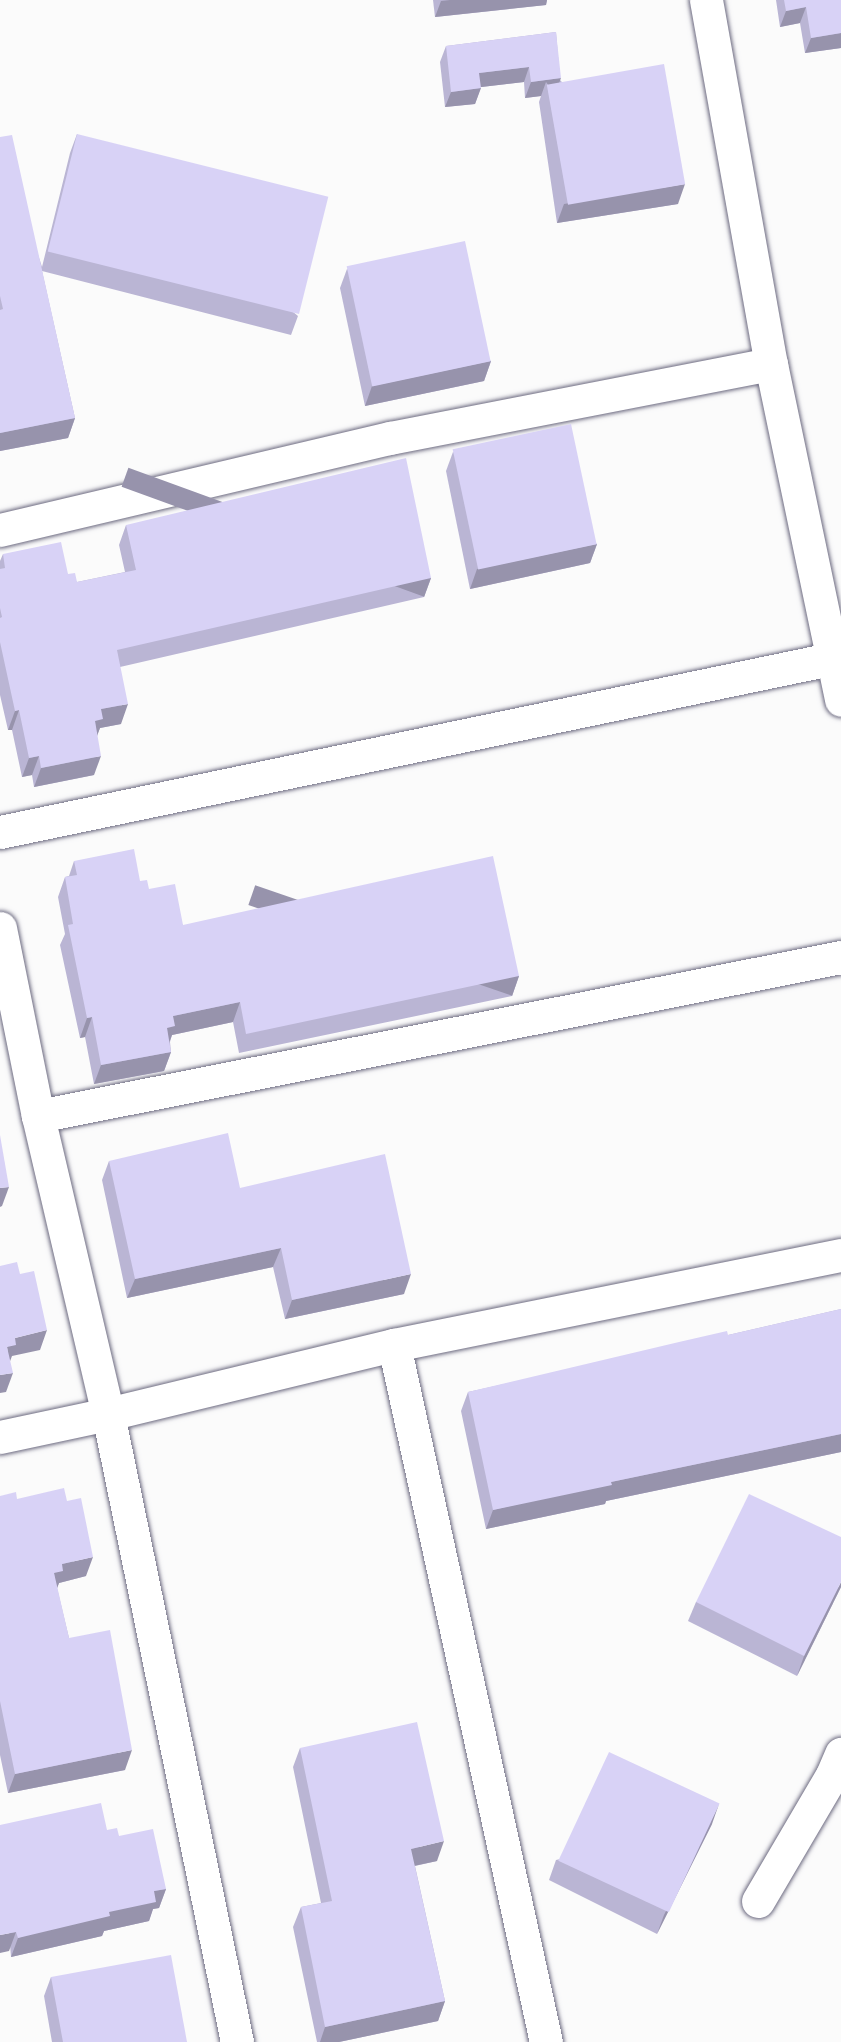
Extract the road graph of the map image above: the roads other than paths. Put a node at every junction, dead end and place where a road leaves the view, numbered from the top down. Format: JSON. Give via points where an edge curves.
{"nodes":[{"id":1,"x":706,"y":0,"type":"edge"},
{"id":2,"x":771,"y":364,"type":"junction"},
{"id":3,"x":0,"y":530,"type":"edge"},
{"id":4,"x":830,"y":659,"type":"junction"},
{"id":5,"x":841,"y":700,"type":"edge"},
{"id":6,"x":0,"y":832,"type":"edge"},
{"id":7,"x":0,"y":928,"type":"edge"},
{"id":8,"x":841,"y":957,"type":"edge"},
{"id":9,"x":38,"y":1116,"type":"junction"},
{"id":10,"x":841,"y":1255,"type":"edge"},
{"id":11,"x":394,"y":1345,"type":"junction"},
{"id":12,"x":108,"y":1414,"type":"junction"},
{"id":13,"x":0,"y":1437,"type":"edge"},
{"id":14,"x":841,"y":1754,"type":"edge"},
{"id":15,"x":758,"y":1901,"type":"dead end"},
{"id":16,"x":237,"y":2042,"type":"edge"},
{"id":17,"x":546,"y":2042,"type":"edge"}],
"edges":[{"from":1,"to":2,"type":"street"},
{"from":2,"to":3,"type":"street","via":[[390,438]]},
{"from":2,"to":4,"type":"street"},
{"from":4,"to":5,"type":"street"},
{"from":4,"to":6,"type":"street"},
{"from":7,"to":9,"type":"street"},
{"from":8,"to":9,"type":"street"},
{"from":9,"to":12,"type":"street"},
{"from":10,"to":11,"type":"street"},
{"from":11,"to":12,"type":"street"},
{"from":11,"to":17,"type":"street"},
{"from":12,"to":13,"type":"street"},
{"from":12,"to":16,"type":"street"},
{"from":14,"to":15,"type":"street"}]}
